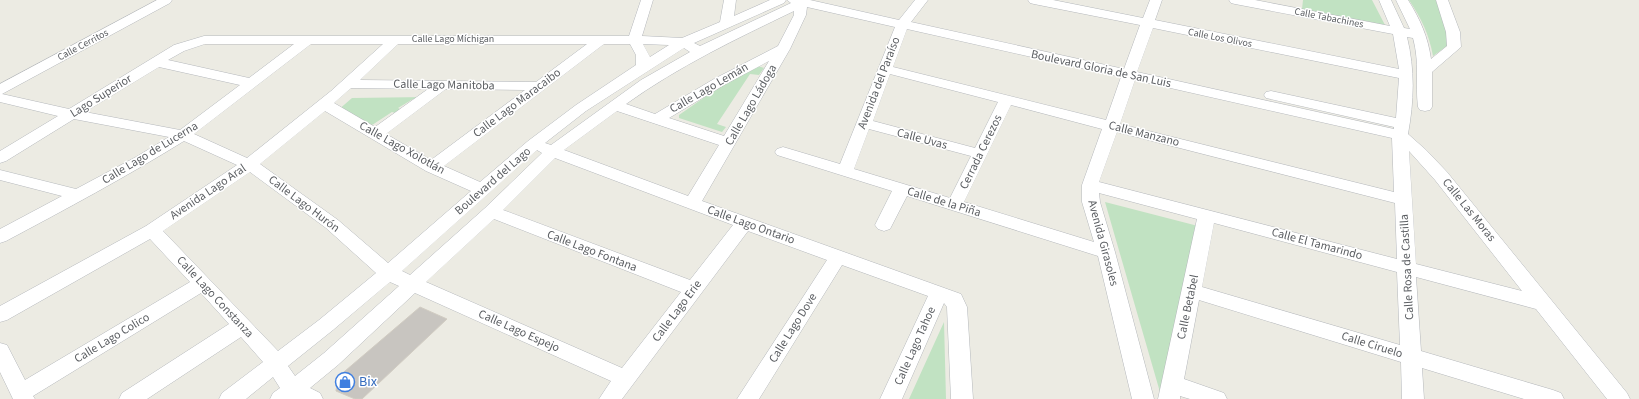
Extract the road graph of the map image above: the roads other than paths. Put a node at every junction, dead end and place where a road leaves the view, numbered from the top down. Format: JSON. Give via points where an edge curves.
{"nodes":[{"id":1,"x":166,"y":0,"type":"edge"},
{"id":2,"x":647,"y":0,"type":"edge"},
{"id":3,"x":730,"y":0,"type":"edge"},
{"id":4,"x":780,"y":0,"type":"edge"},
{"id":5,"x":841,"y":0,"type":"edge"},
{"id":6,"x":922,"y":0,"type":"edge"},
{"id":7,"x":1034,"y":0,"type":"edge"},
{"id":8,"x":1156,"y":0,"type":"edge"},
{"id":9,"x":1235,"y":0,"type":"edge"},
{"id":10,"x":1385,"y":0,"type":"edge"},
{"id":11,"x":1402,"y":0,"type":"edge"},
{"id":12,"x":1442,"y":0,"type":"edge"},
{"id":13,"x":800,"y":1,"type":"edge"},
{"id":14,"x":1296,"y":6,"type":"edge"},
{"id":15,"x":906,"y":20,"type":"junction"},
{"id":16,"x":726,"y":23,"type":"junction"},
{"id":17,"x":1148,"y":23,"type":"junction"},
{"id":18,"x":1400,"y":31,"type":"junction"},
{"id":19,"x":1419,"y":35,"type":"junction"},
{"id":20,"x":309,"y":39,"type":"junction"},
{"id":21,"x":396,"y":39,"type":"junction"},
{"id":22,"x":204,"y":40,"type":"joint"},
{"id":23,"x":602,"y":40,"type":"junction"},
{"id":24,"x":634,"y":40,"type":"junction"},
{"id":25,"x":684,"y":42,"type":"junction"},
{"id":26,"x":784,"y":49,"type":"junction"},
{"id":27,"x":699,"y":52,"type":"junction"},
{"id":28,"x":157,"y":62,"type":"junction"},
{"id":29,"x":643,"y":67,"type":"junction"},
{"id":30,"x":885,"y":69,"type":"junction"},
{"id":31,"x":1131,"y":70,"type":"junction"},
{"id":32,"x":1425,"y":71,"type":"junction"},
{"id":33,"x":1407,"y":75,"type":"junction"},
{"id":34,"x":251,"y":83,"type":"junction"},
{"id":35,"x":348,"y":84,"type":"junction"},
{"id":36,"x":443,"y":85,"type":"junction"},
{"id":37,"x":540,"y":86,"type":"junction"},
{"id":38,"x":0,"y":90,"type":"edge"},
{"id":39,"x":0,"y":98,"type":"edge"},
{"id":40,"x":1007,"y":100,"type":"junction"},
{"id":41,"x":324,"y":104,"type":"junction"},
{"id":42,"x":614,"y":105,"type":"junction"},
{"id":43,"x":1425,"y":107,"type":"dead end"},
{"id":44,"x":72,"y":114,"type":"junction"},
{"id":45,"x":657,"y":119,"type":"junction"},
{"id":46,"x":864,"y":123,"type":"junction"},
{"id":47,"x":1111,"y":126,"type":"junction"},
{"id":48,"x":1402,"y":130,"type":"junction"},
{"id":49,"x":376,"y":134,"type":"junction"},
{"id":50,"x":183,"y":135,"type":"junction"},
{"id":51,"x":729,"y":143,"type":"junction"},
{"id":52,"x":534,"y":144,"type":"junction"},
{"id":53,"x":553,"y":151,"type":"junction"},
{"id":54,"x":782,"y":152,"type":"dead end"},
{"id":55,"x":980,"y":154,"type":"junction"},
{"id":56,"x":0,"y":158,"type":"edge"},
{"id":57,"x":250,"y":164,"type":"junction"},
{"id":58,"x":432,"y":167,"type":"junction"},
{"id":59,"x":845,"y":172,"type":"junction"},
{"id":60,"x":0,"y":175,"type":"edge"},
{"id":61,"x":1090,"y":185,"type":"junction"},
{"id":62,"x":482,"y":190,"type":"junction"},
{"id":63,"x":902,"y":190,"type":"junction"},
{"id":64,"x":78,"y":195,"type":"junction"},
{"id":65,"x":1404,"y":200,"type":"junction"},
{"id":66,"x":692,"y":204,"type":"junction"},
{"id":67,"x":954,"y":206,"type":"junction"},
{"id":68,"x":491,"y":212,"type":"junction"},
{"id":69,"x":1207,"y":215,"type":"junction"},
{"id":70,"x":744,"y":223,"type":"junction"},
{"id":71,"x":884,"y":224,"type":"dead end"},
{"id":72,"x":152,"y":230,"type":"junction"},
{"id":73,"x":0,"y":237,"type":"edge"},
{"id":74,"x":1106,"y":252,"type":"junction"},
{"id":75,"x":838,"y":257,"type":"junction"},
{"id":76,"x":1407,"y":268,"type":"junction"},
{"id":77,"x":388,"y":273,"type":"junction"},
{"id":78,"x":203,"y":282,"type":"junction"},
{"id":79,"x":413,"y":284,"type":"junction"},
{"id":80,"x":693,"y":289,"type":"junction"},
{"id":81,"x":1192,"y":290,"type":"junction"},
{"id":82,"x":944,"y":295,"type":"junction"},
{"id":83,"x":1544,"y":304,"type":"junction"},
{"id":84,"x":0,"y":315,"type":"edge"},
{"id":85,"x":242,"y":326,"type":"junction"},
{"id":86,"x":0,"y":351,"type":"edge"},
{"id":87,"x":1411,"y":357,"type":"junction"},
{"id":88,"x":276,"y":365,"type":"junction"},
{"id":89,"x":625,"y":378,"type":"junction"},
{"id":90,"x":1171,"y":392,"type":"edge"},
{"id":91,"x":23,"y":396,"type":"edge"},
{"id":92,"x":295,"y":396,"type":"edge"},
{"id":93,"x":130,"y":399,"type":"edge"},
{"id":94,"x":230,"y":399,"type":"edge"},
{"id":95,"x":610,"y":399,"type":"edge"},
{"id":96,"x":748,"y":399,"type":"edge"},
{"id":97,"x":891,"y":399,"type":"edge"},
{"id":98,"x":962,"y":399,"type":"edge"},
{"id":99,"x":1143,"y":399,"type":"edge"},
{"id":100,"x":1216,"y":399,"type":"edge"},
{"id":101,"x":1413,"y":399,"type":"edge"},
{"id":102,"x":1553,"y":399,"type":"edge"},
{"id":103,"x":1619,"y":399,"type":"edge"}],
"edges":[{"from":1,"to":38,"type":"street","name":"Calle Cerritos"},
{"from":2,"to":24,"type":"street"},
{"from":3,"to":16,"type":"street"},
{"from":4,"to":16,"type":"street","name":"Boulevard del Lago"},
{"from":5,"to":15,"type":"street","name":"Boulevard Gloria de San Luis"},
{"from":6,"to":15,"type":"street","name":"Avenida del Paraíso"},
{"from":7,"to":17,"type":"street","name":"Calle Los Olivos"},
{"from":8,"to":17,"type":"street","name":"Avenida Girasoles"},
{"from":9,"to":14,"type":"street","name":"Calle Tabachines"},
{"from":10,"to":18,"type":"street"},
{"from":11,"to":19,"type":"street","via":[[1413,18]]},
{"from":12,"to":32,"type":"street","via":[[1453,32],[1454,47]]},
{"from":13,"to":15,"type":"street","name":"Boulevard Gloria de San Luis"},
{"from":13,"to":26,"type":"street","name":"Calle Lago Ládoga","via":[[800,15]]},
{"from":13,"to":27,"type":"street","name":"Boulevard del Lago"},
{"from":14,"to":18,"type":"street","name":"Calle Tabachines"},
{"from":15,"to":30,"type":"street","name":"Avenida del Paraíso"},
{"from":15,"to":31,"type":"street","name":"Boulevard Gloria de San Luis"},
{"from":16,"to":25,"type":"street","name":"Boulevard del Lago"},
{"from":17,"to":31,"type":"street","name":"Avenida Girasoles"},
{"from":17,"to":33,"type":"street","name":"Calle Los Olivos"},
{"from":18,"to":19,"type":"street","name":"Calle Tabachines"},
{"from":18,"to":33,"type":"street"},
{"from":19,"to":32,"type":"street"},
{"from":20,"to":21,"type":"street","name":"Calle Lago Míchigan"},
{"from":20,"to":22,"type":"street","name":"Calle Lago Míchigan"},
{"from":20,"to":34,"type":"street","name":"Calle Lago de Lucerna"},
{"from":21,"to":23,"type":"street","name":"Calle Lago Míchigan"},
{"from":21,"to":35,"type":"street","name":"Avenida Lago Aral"},
{"from":22,"to":28,"type":"street","name":"Lago Superior","via":[[185,45]]},
{"from":23,"to":24,"type":"street","name":"Calle Lago Míchigan"},
{"from":23,"to":37,"type":"street","name":"Calle Lago Maracaibo"},
{"from":24,"to":25,"type":"street","name":"Calle Lago Míchigan"},
{"from":24,"to":29,"type":"street","via":[[643,55]]},
{"from":25,"to":27,"type":"street"},
{"from":25,"to":29,"type":"street","name":"Boulevard del Lago"},
{"from":26,"to":45,"type":"street","name":"Calle Lago Lemán","via":[[738,71]]},
{"from":26,"to":51,"type":"street","name":"Calle Lago Ládoga"},
{"from":27,"to":42,"type":"street","name":"Boulevard del Lago"},
{"from":28,"to":34,"type":"street"},
{"from":28,"to":44,"type":"street","name":"Lago Superior"},
{"from":29,"to":52,"type":"street","name":"Boulevard del Lago","via":[[581,108]]},
{"from":30,"to":40,"type":"street","name":"Calle Manzano"},
{"from":30,"to":46,"type":"street","name":"Avenida del Paraíso"},
{"from":31,"to":47,"type":"street","name":"Avenida Girasoles"},
{"from":31,"to":48,"type":"street","name":"Boulevard Gloria de San Luis"},
{"from":32,"to":43,"type":"street"},
{"from":33,"to":48,"type":"street"},
{"from":34,"to":50,"type":"street","name":"Calle Lago de Lucerna"},
{"from":35,"to":36,"type":"street","name":"Calle Lago Manitoba"},
{"from":35,"to":41,"type":"street","name":"Avenida Lago Aral"},
{"from":36,"to":37,"type":"street","name":"Calle Lago Manitoba"},
{"from":36,"to":49,"type":"street"},
{"from":37,"to":58,"type":"street","name":"Calle Lago Maracaibo"},
{"from":39,"to":44,"type":"street","name":"Calle Lago Hurón"},
{"from":40,"to":47,"type":"street","name":"Calle Manzano"},
{"from":40,"to":55,"type":"street","name":"Cerrada Cerezos"},
{"from":41,"to":49,"type":"street","name":"Calle Lago Xolotlán"},
{"from":41,"to":57,"type":"street","name":"Avenida Lago Aral"},
{"from":42,"to":45,"type":"street"},
{"from":42,"to":53,"type":"street","name":"Boulevard del Lago"},
{"from":44,"to":50,"type":"street","name":"Calle Lago Hurón"},
{"from":44,"to":56,"type":"street","name":"Lago Superior"},
{"from":45,"to":51,"type":"street"},
{"from":46,"to":55,"type":"street","name":"Calle Uvas"},
{"from":46,"to":59,"type":"street","name":"Avenida del Paraíso"},
{"from":47,"to":61,"type":"street","name":"Avenida Girasoles"},
{"from":47,"to":65,"type":"street","name":"Calle Manzano"},
{"from":48,"to":65,"type":"street","name":"Calle Rosa de Castilla"},
{"from":48,"to":83,"type":"street","name":"Calle Las Moras"},
{"from":49,"to":58,"type":"street","name":"Calle Lago Xolotlán"},
{"from":50,"to":57,"type":"street","name":"Calle Lago Hurón"},
{"from":50,"to":64,"type":"street","name":"Calle Lago de Lucerna"},
{"from":51,"to":66,"type":"street","name":"Calle Lago Ládoga"},
{"from":52,"to":53,"type":"street","name":"Calle Lago Ontario"},
{"from":52,"to":62,"type":"street","name":"Boulevard del Lago"},
{"from":53,"to":66,"type":"street","name":"Calle Lago Ontario"},
{"from":53,"to":68,"type":"street","name":"Boulevard del Lago"},
{"from":54,"to":59,"type":"street","name":"Calle de la Piña"},
{"from":55,"to":67,"type":"street","name":"Cerrada Cerezos"},
{"from":57,"to":72,"type":"street","name":"Avenida Lago Aral"},
{"from":57,"to":77,"type":"street","name":"Calle Lago Hurón","via":[[327,219]]},
{"from":58,"to":62,"type":"street","name":"Calle Lago Xolotlán"},
{"from":59,"to":63,"type":"street","name":"Calle de la Piña"},
{"from":60,"to":64,"type":"street"},
{"from":61,"to":69,"type":"street","name":"Calle El Tamarindo"},
{"from":61,"to":74,"type":"street","name":"Avenida Girasoles","via":[[1091,202]]},
{"from":62,"to":77,"type":"street","name":"Boulevard del Lago"},
{"from":63,"to":67,"type":"street","name":"Calle de la Piña"},
{"from":63,"to":71,"type":"street"},
{"from":64,"to":73,"type":"street","name":"Calle Lago de Lucerna"},
{"from":65,"to":76,"type":"street","name":"Calle Rosa de Castilla"},
{"from":66,"to":70,"type":"street","name":"Calle Lago Ontario"},
{"from":67,"to":74,"type":"street","name":"Calle de la Piña"},
{"from":68,"to":79,"type":"street","name":"Boulevard del Lago"},
{"from":68,"to":80,"type":"street","name":"Calle Lago Fontana"},
{"from":69,"to":76,"type":"street","name":"Calle El Tamarindo"},
{"from":69,"to":81,"type":"street","name":"Calle Betabel"},
{"from":70,"to":75,"type":"street","name":"Calle Lago Ontario"},
{"from":70,"to":80,"type":"street","name":"Calle Lago Erie"},
{"from":72,"to":78,"type":"street","name":"Calle Lago Constanza"},
{"from":72,"to":84,"type":"street","name":"Avenida Lago Aral"},
{"from":74,"to":99,"type":"street","name":"Avenida Girasoles"},
{"from":75,"to":82,"type":"street","name":"Calle Lago Ontario"},
{"from":75,"to":96,"type":"street","name":"Calle Lago Dove"},
{"from":76,"to":83,"type":"street","name":"Calle El Tamarindo"},
{"from":76,"to":87,"type":"street","name":"Calle Rosa de Castilla"},
{"from":77,"to":79,"type":"street","name":"Calle Lago Hurón"},
{"from":77,"to":88,"type":"street","name":"Boulevard del Lago"},
{"from":78,"to":85,"type":"street","name":"Calle Lago Constanza"},
{"from":78,"to":91,"type":"street","name":"Calle Lago Colico"},
{"from":79,"to":89,"type":"street","name":"Calle Lago Espejo"},
{"from":79,"to":92,"type":"street","name":"Boulevard del Lago","via":[[331,359]]},
{"from":80,"to":89,"type":"street","name":"Calle Lago Erie"},
{"from":81,"to":87,"type":"street","name":"Calle Ciruelo"},
{"from":81,"to":90,"type":"street","name":"Calle Betabel"},
{"from":82,"to":97,"type":"street","name":"Calle Lago Tahoe"},
{"from":82,"to":98,"type":"street","via":[[954,299],[958,307]]},
{"from":83,"to":103,"type":"street","name":"Calle Las Moras"},
{"from":85,"to":88,"type":"street","name":"Calle Lago Constanza"},
{"from":85,"to":93,"type":"street"},
{"from":86,"to":91,"type":"street"},
{"from":87,"to":101,"type":"street","name":"Calle Rosa de Castilla"},
{"from":87,"to":102,"type":"street","name":"Calle Ciruelo"},
{"from":88,"to":92,"type":"street","name":"Calle Lago Constanza"},
{"from":88,"to":94,"type":"street","name":"Boulevard del Lago"},
{"from":89,"to":95,"type":"street","name":"Calle Lago Erie"},
{"from":90,"to":100,"type":"street"}]}
